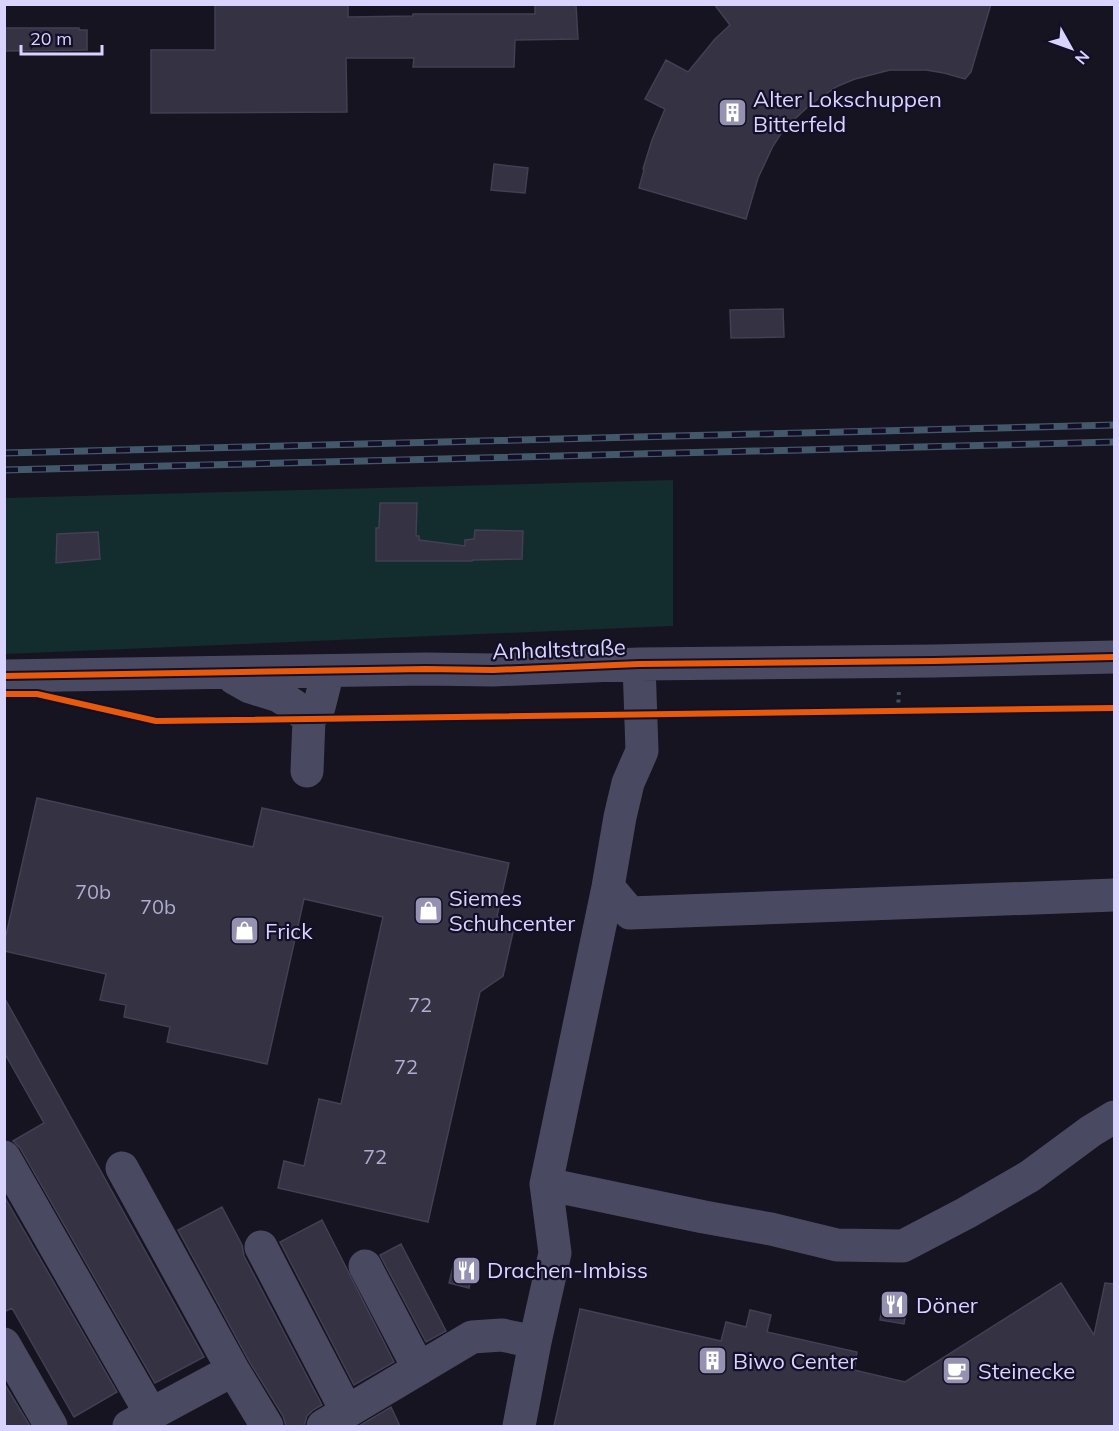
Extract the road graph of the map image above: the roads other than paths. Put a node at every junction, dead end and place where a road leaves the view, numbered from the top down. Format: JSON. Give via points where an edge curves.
{"nodes":[{"id":1,"x":1114,"y":657,"type":"edge"},
{"id":2,"x":639,"y":664,"type":"junction"},
{"id":3,"x":328,"y":671,"type":"junction"},
{"id":4,"x":222,"y":672,"type":"junction"},
{"id":5,"x":4,"y":676,"type":"edge"},
{"id":6,"x":309,"y":719,"type":"junction"},
{"id":7,"x":307,"y":771,"type":"dead end"},
{"id":8,"x":608,"y":887,"type":"junction"},
{"id":9,"x":1114,"y":895,"type":"edge"},
{"id":10,"x":1114,"y":1117,"type":"edge"},
{"id":11,"x":4,"y":1157,"type":"edge"},
{"id":12,"x":122,"y":1168,"type":"dead end"},
{"id":13,"x":546,"y":1184,"type":"junction"},
{"id":14,"x":261,"y":1247,"type":"dead end"},
{"id":15,"x":365,"y":1266,"type":"dead end"},
{"id":16,"x":535,"y":1342,"type":"junction"},
{"id":17,"x":4,"y":1344,"type":"edge"},
{"id":18,"x":419,"y":1369,"type":"junction"},
{"id":19,"x":233,"y":1370,"type":"junction"},
{"id":20,"x":140,"y":1420,"type":"edge"},
{"id":21,"x":330,"y":1423,"type":"edge"},
{"id":22,"x":51,"y":1426,"type":"edge"},
{"id":23,"x":267,"y":1426,"type":"edge"},
{"id":24,"x":519,"y":1426,"type":"edge"}],
"edges":[{"from":1,"to":2,"type":"street","name":"Anhaltstraße"},
{"from":2,"to":3,"type":"street","name":"Anhaltstraße"},
{"from":2,"to":8,"type":"street","via":[[642,751],[628,783]]},
{"from":3,"to":4,"type":"street","name":"Anhaltstraße"},
{"from":3,"to":6,"type":"street","via":[[319,707]]},
{"from":4,"to":5,"type":"street","name":"Anhaltstraße"},
{"from":4,"to":6,"type":"street","via":[[279,696]]},
{"from":6,"to":7,"type":"street"},
{"from":8,"to":9,"type":"street","via":[[630,913]]},
{"from":8,"to":13,"type":"street"},
{"from":10,"to":13,"type":"street","via":[[1030,1176],[903,1246],[837,1245]]},
{"from":11,"to":20,"type":"street"},
{"from":12,"to":19,"type":"street"},
{"from":13,"to":16,"type":"street","via":[[555,1253]]},
{"from":14,"to":21,"type":"street"},
{"from":15,"to":18,"type":"street"},
{"from":16,"to":18,"type":"street","via":[[502,1335],[472,1337]]},
{"from":16,"to":24,"type":"street"},
{"from":17,"to":22,"type":"street"},
{"from":18,"to":21,"type":"street"},
{"from":19,"to":20,"type":"street"},
{"from":19,"to":23,"type":"street"}]}
